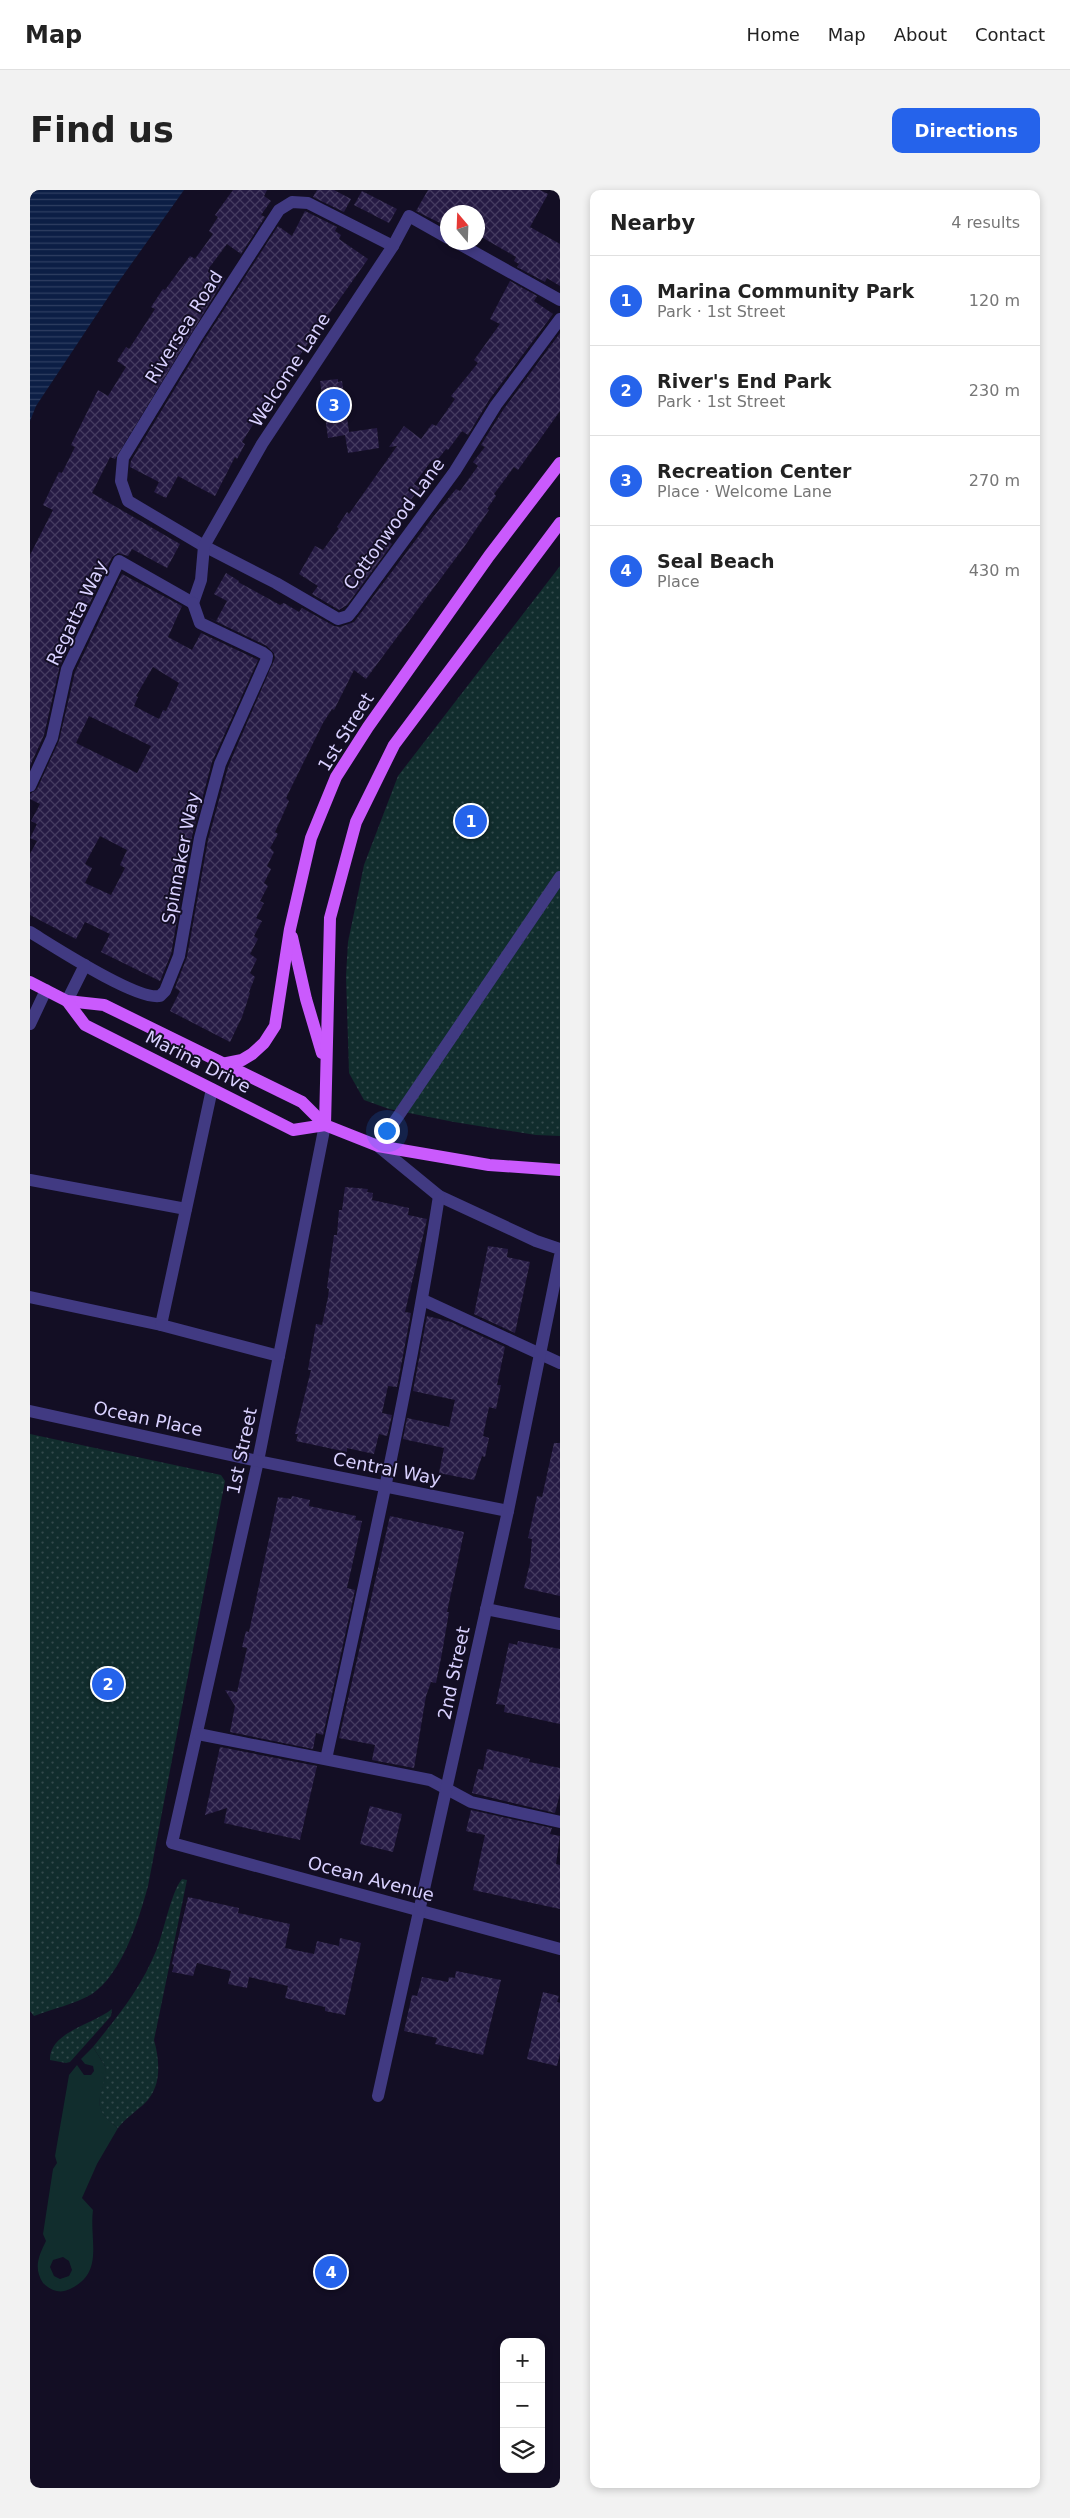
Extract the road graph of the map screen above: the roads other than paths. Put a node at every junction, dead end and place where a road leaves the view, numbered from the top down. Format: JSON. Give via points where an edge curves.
{"nodes":[{"id":1,"x":440,"y":233,"type":"edge"},
{"id":2,"x":393,"y":246,"type":"junction"},
{"id":3,"x":470,"y":250,"type":"edge"},
{"id":4,"x":560,"y":300,"type":"edge"},
{"id":5,"x":560,"y":319,"type":"edge"},
{"id":6,"x":560,"y":463,"type":"edge"},
{"id":7,"x":560,"y":523,"type":"edge"},
{"id":8,"x":204,"y":546,"type":"junction"},
{"id":9,"x":193,"y":603,"type":"junction"},
{"id":10,"x":30,"y":786,"type":"edge"},
{"id":11,"x":560,"y":877,"type":"edge"},
{"id":12,"x":290,"y":929,"type":"junction"},
{"id":13,"x":30,"y":932,"type":"edge"},
{"id":14,"x":85,"y":965,"type":"junction"},
{"id":15,"x":30,"y":982,"type":"edge"},
{"id":16,"x":46,"y":990,"type":"junction"},
{"id":17,"x":67,"y":1001,"type":"junction"},
{"id":18,"x":30,"y":1024,"type":"edge"},
{"id":19,"x":222,"y":1064,"type":"junction"},
{"id":20,"x":326,"y":1064,"type":"junction"},
{"id":21,"x":212,"y":1090,"type":"junction"},
{"id":22,"x":325,"y":1126,"type":"junction"},
{"id":23,"x":378,"y":1146,"type":"junction"},
{"id":24,"x":560,"y":1170,"type":"edge"},
{"id":25,"x":30,"y":1180,"type":"edge"},
{"id":26,"x":439,"y":1196,"type":"junction"},
{"id":27,"x":186,"y":1209,"type":"junction"},
{"id":28,"x":560,"y":1249,"type":"edge"},
{"id":29,"x":560,"y":1256,"type":"edge"},
{"id":30,"x":30,"y":1297,"type":"edge"},
{"id":31,"x":423,"y":1300,"type":"junction"},
{"id":32,"x":161,"y":1325,"type":"junction"},
{"id":33,"x":542,"y":1354,"type":"junction"},
{"id":34,"x":279,"y":1356,"type":"junction"},
{"id":35,"x":560,"y":1363,"type":"edge"},
{"id":36,"x":30,"y":1411,"type":"edge"},
{"id":37,"x":258,"y":1461,"type":"junction"},
{"id":38,"x":386,"y":1486,"type":"junction"},
{"id":39,"x":508,"y":1511,"type":"junction"},
{"id":40,"x":486,"y":1609,"type":"junction"},
{"id":41,"x":560,"y":1624,"type":"edge"},
{"id":42,"x":198,"y":1734,"type":"junction"},
{"id":43,"x":326,"y":1759,"type":"junction"},
{"id":44,"x":446,"y":1790,"type":"junction"},
{"id":45,"x":560,"y":1822,"type":"edge"},
{"id":46,"x":172,"y":1843,"type":"joint"},
{"id":47,"x":420,"y":1911,"type":"junction"},
{"id":48,"x":560,"y":1949,"type":"edge"},
{"id":49,"x":378,"y":2096,"type":"dead end"}],
"edges":[{"from":1,"to":2,"type":"street","name":"Welcome Lane","via":[[409,216]]},
{"from":2,"to":8,"type":"street","name":"Welcome Lane","via":[[262,444]]},
{"from":2,"to":8,"type":"street","name":"Riversea Road","via":[[308,203],[292,202],[279,210],[198,335],[122,458],[122,481],[128,501]]},
{"from":3,"to":4,"type":"street"},
{"from":5,"to":8,"type":"street","name":"Cottonwood Lane","via":[[348,616],[338,619]]},
{"from":6,"to":12,"type":"main road","name":"1st Street","via":[[483,564],[336,777],[311,838]]},
{"from":7,"to":20,"type":"main road","name":"1st Street","via":[[394,745],[356,822],[330,918]]},
{"from":8,"to":9,"type":"street","via":[[201,580]]},
{"from":9,"to":10,"type":"street","name":"Regatta Way","via":[[119,561],[67,669],[52,738]]},
{"from":9,"to":14,"type":"street","name":"Spinnaker Way","via":[[200,623],[267,656],[220,764],[200,838],[179,956],[166,991],[153,998]]},
{"from":11,"to":23,"type":"street"},
{"from":12,"to":19,"type":"main road","via":[[275,1026],[252,1054],[242,1060]]},
{"from":12,"to":20,"type":"main road","name":"1st Street","via":[[306,999]]},
{"from":13,"to":14,"type":"street"},
{"from":14,"to":17,"type":"street"},
{"from":15,"to":16,"type":"main road","name":"Marina Drive"},
{"from":16,"to":17,"type":"main road","name":"Marina Drive"},
{"from":16,"to":18,"type":"street"},
{"from":17,"to":19,"type":"main road","name":"Marina Drive","via":[[104,1005]]},
{"from":17,"to":21,"type":"main road","name":"Marina Drive","via":[[85,1025]]},
{"from":19,"to":22,"type":"main road","name":"Marina Drive","via":[[302,1102]]},
{"from":20,"to":22,"type":"main road","name":"1st Street"},
{"from":21,"to":22,"type":"main road","name":"Marina Drive","via":[[293,1130]]},
{"from":21,"to":27,"type":"street"},
{"from":22,"to":23,"type":"main road","name":"Marina Drive"},
{"from":22,"to":34,"type":"street","name":"1st Street"},
{"from":23,"to":24,"type":"main road","name":"Marina Drive","via":[[489,1165]]},
{"from":23,"to":26,"type":"street"},
{"from":25,"to":27,"type":"street"},
{"from":26,"to":28,"type":"street"},
{"from":26,"to":31,"type":"street"},
{"from":27,"to":32,"type":"street"},
{"from":29,"to":33,"type":"street","name":"2nd Street"},
{"from":30,"to":32,"type":"street"},
{"from":31,"to":33,"type":"street"},
{"from":31,"to":38,"type":"street"},
{"from":32,"to":34,"type":"street"},
{"from":33,"to":35,"type":"street"},
{"from":33,"to":39,"type":"street","name":"2nd Street"},
{"from":34,"to":37,"type":"street","name":"1st Street"},
{"from":36,"to":37,"type":"street","name":"Ocean Place"},
{"from":37,"to":38,"type":"street","name":"Central Way"},
{"from":37,"to":42,"type":"street","name":"1st Street"},
{"from":38,"to":39,"type":"street","name":"Central Way"},
{"from":38,"to":43,"type":"street"},
{"from":39,"to":40,"type":"street","name":"2nd Street"},
{"from":40,"to":41,"type":"street"},
{"from":40,"to":44,"type":"street","name":"2nd Street"},
{"from":42,"to":43,"type":"street"},
{"from":42,"to":46,"type":"street","name":"1st Street"},
{"from":43,"to":44,"type":"street","via":[[430,1780]]},
{"from":44,"to":45,"type":"street","via":[[471,1802]]},
{"from":44,"to":47,"type":"street","name":"2nd Street"},
{"from":46,"to":47,"type":"street","name":"Ocean Avenue"},
{"from":47,"to":48,"type":"street","name":"Ocean Avenue"},
{"from":47,"to":49,"type":"street","name":"2nd Street"}]}
